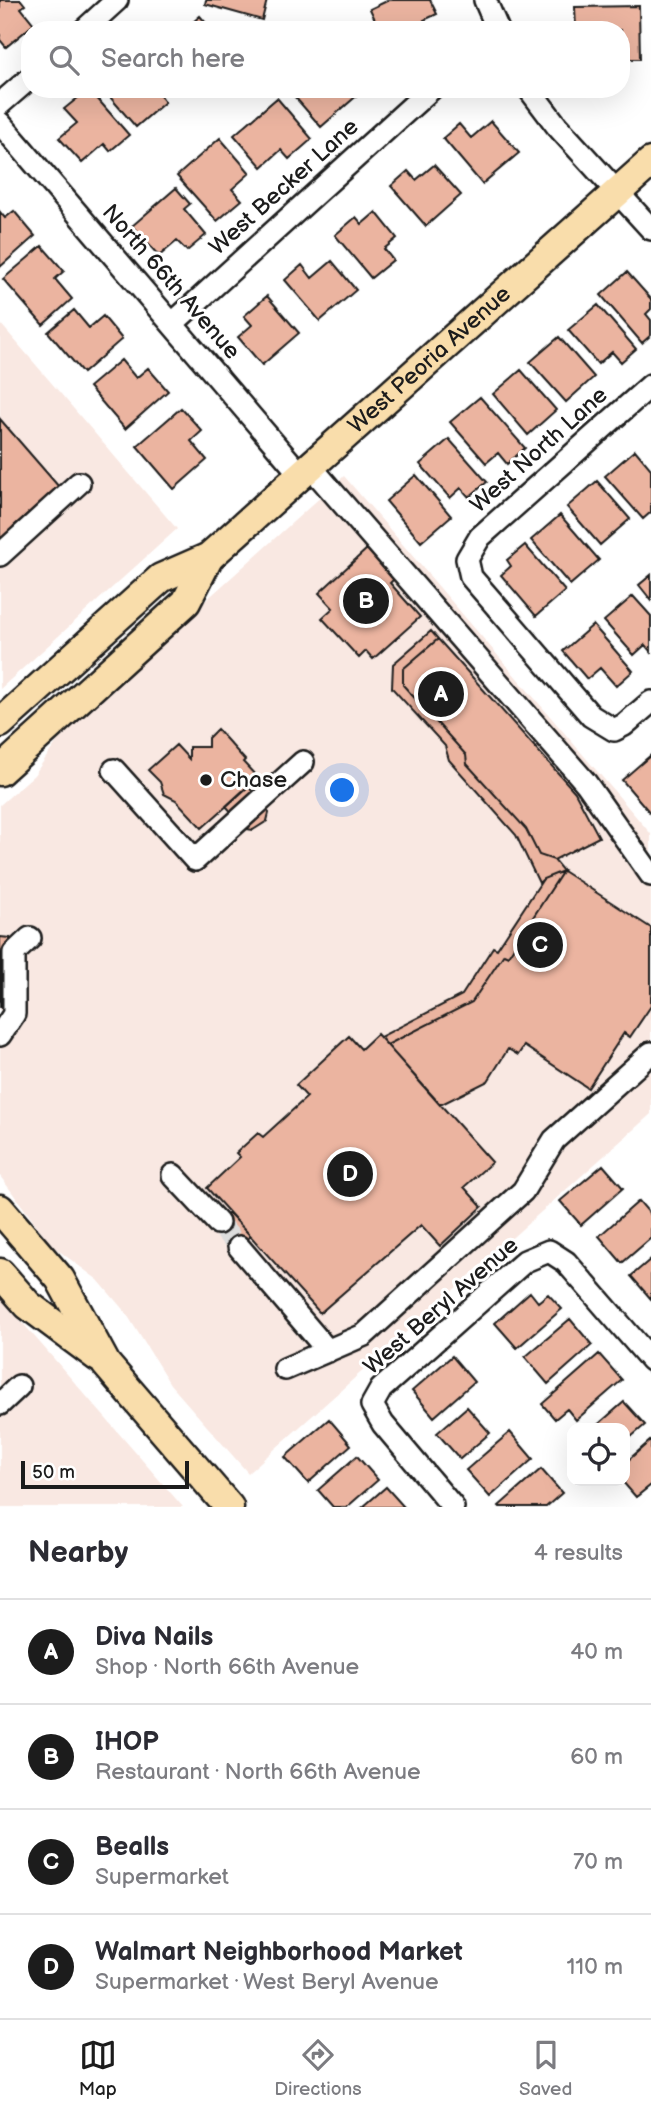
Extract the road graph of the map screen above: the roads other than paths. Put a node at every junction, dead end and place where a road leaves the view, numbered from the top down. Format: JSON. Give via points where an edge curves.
{"nodes":[{"id":1,"x":117,"y":0,"type":"edge"},
{"id":2,"x":490,"y":2,"type":"edge"},
{"id":3,"x":94,"y":21,"type":"edge"},
{"id":4,"x":495,"y":21,"type":"edge"},
{"id":5,"x":21,"y":86,"type":"edge"},
{"id":6,"x":420,"y":98,"type":"edge"},
{"id":7,"x":536,"y":98,"type":"edge"},
{"id":8,"x":0,"y":104,"type":"edge"},
{"id":9,"x":0,"y":124,"type":"edge"},
{"id":10,"x":651,"y":162,"type":"edge"},
{"id":11,"x":618,"y":192,"type":"junction"},
{"id":12,"x":651,"y":229,"type":"edge"},
{"id":13,"x":172,"y":324,"type":"junction"},
{"id":14,"x":651,"y":386,"type":"edge"},
{"id":15,"x":306,"y":471,"type":"junction"},
{"id":16,"x":79,"y":483,"type":"dead end"},
{"id":17,"x":0,"y":555,"type":"edge"},
{"id":18,"x":209,"y":557,"type":"junction"},
{"id":19,"x":651,"y":702,"type":"edge"},
{"id":20,"x":0,"y":723,"type":"edge"},
{"id":21,"x":303,"y":762,"type":"dead end"},
{"id":22,"x":114,"y":770,"type":"dead end"},
{"id":23,"x":0,"y":771,"type":"edge"},
{"id":24,"x":651,"y":876,"type":"edge"},
{"id":25,"x":30,"y":937,"type":"dead end"},
{"id":26,"x":0,"y":1035,"type":"edge"},
{"id":27,"x":651,"y":1053,"type":"edge"},
{"id":28,"x":173,"y":1174,"type":"dead end"},
{"id":29,"x":0,"y":1209,"type":"edge"},
{"id":30,"x":218,"y":1223,"type":"tunnel mouth"},
{"id":31,"x":239,"y":1247,"type":"tunnel mouth"},
{"id":32,"x":0,"y":1273,"type":"edge"},
{"id":33,"x":328,"y":1350,"type":"junction"},
{"id":34,"x":651,"y":1360,"type":"edge"},
{"id":35,"x":106,"y":1364,"type":"junction"},
{"id":36,"x":285,"y":1368,"type":"dead end"},
{"id":37,"x":19,"y":1386,"type":"dead end"},
{"id":38,"x":0,"y":1404,"type":"edge"},
{"id":39,"x":229,"y":1507,"type":"edge"},
{"id":40,"x":453,"y":1507,"type":"edge"}],
"edges":[{"from":1,"to":3,"type":"street"},
{"from":2,"to":4,"type":"street"},
{"from":5,"to":8,"type":"street"},
{"from":6,"to":13,"type":"street","name":"West Becker Lane"},
{"from":7,"to":11,"type":"street"},
{"from":9,"to":13,"type":"street","name":"North 66th Avenue"},
{"from":10,"to":11,"type":"main road","name":"West Peoria Avenue"},
{"from":11,"to":12,"type":"street"},
{"from":11,"to":15,"type":"main road","name":"West Peoria Avenue"},
{"from":13,"to":15,"type":"street","name":"North 66th Avenue"},
{"from":14,"to":19,"type":"street","name":"West North Lane","via":[[480,537],[467,559],[471,577],[591,716],[614,730]]},
{"from":15,"to":18,"type":"main road","name":"West Peoria Avenue"},
{"from":15,"to":24,"type":"street","name":"North 66th Avenue","via":[[586,783]]},
{"from":16,"to":17,"type":"street"},
{"from":18,"to":20,"type":"main road","name":"West Peoria Avenue","via":[[161,578]]},
{"from":18,"to":23,"type":"main road","name":"West Peoria Avenue","via":[[186,602]]},
{"from":21,"to":22,"type":"street","via":[[195,860]]},
{"from":25,"to":26,"type":"street","via":[[14,953],[14,1014]]},
{"from":27,"to":33,"type":"street","via":[[554,1140],[523,1191],[364,1335]]},
{"from":28,"to":30,"type":"street"},
{"from":29,"to":35,"type":"main road","via":[[60,1279]]},
{"from":31,"to":33,"type":"street"},
{"from":32,"to":35,"type":"main road","via":[[28,1305]]},
{"from":33,"to":36,"type":"street"},
{"from":34,"to":40,"type":"street","name":"West Beryl Avenue","via":[[566,1262],[549,1251],[525,1261],[381,1389],[373,1405],[383,1424]]},
{"from":35,"to":39,"type":"main road"},
{"from":37,"to":38,"type":"street"}]}
